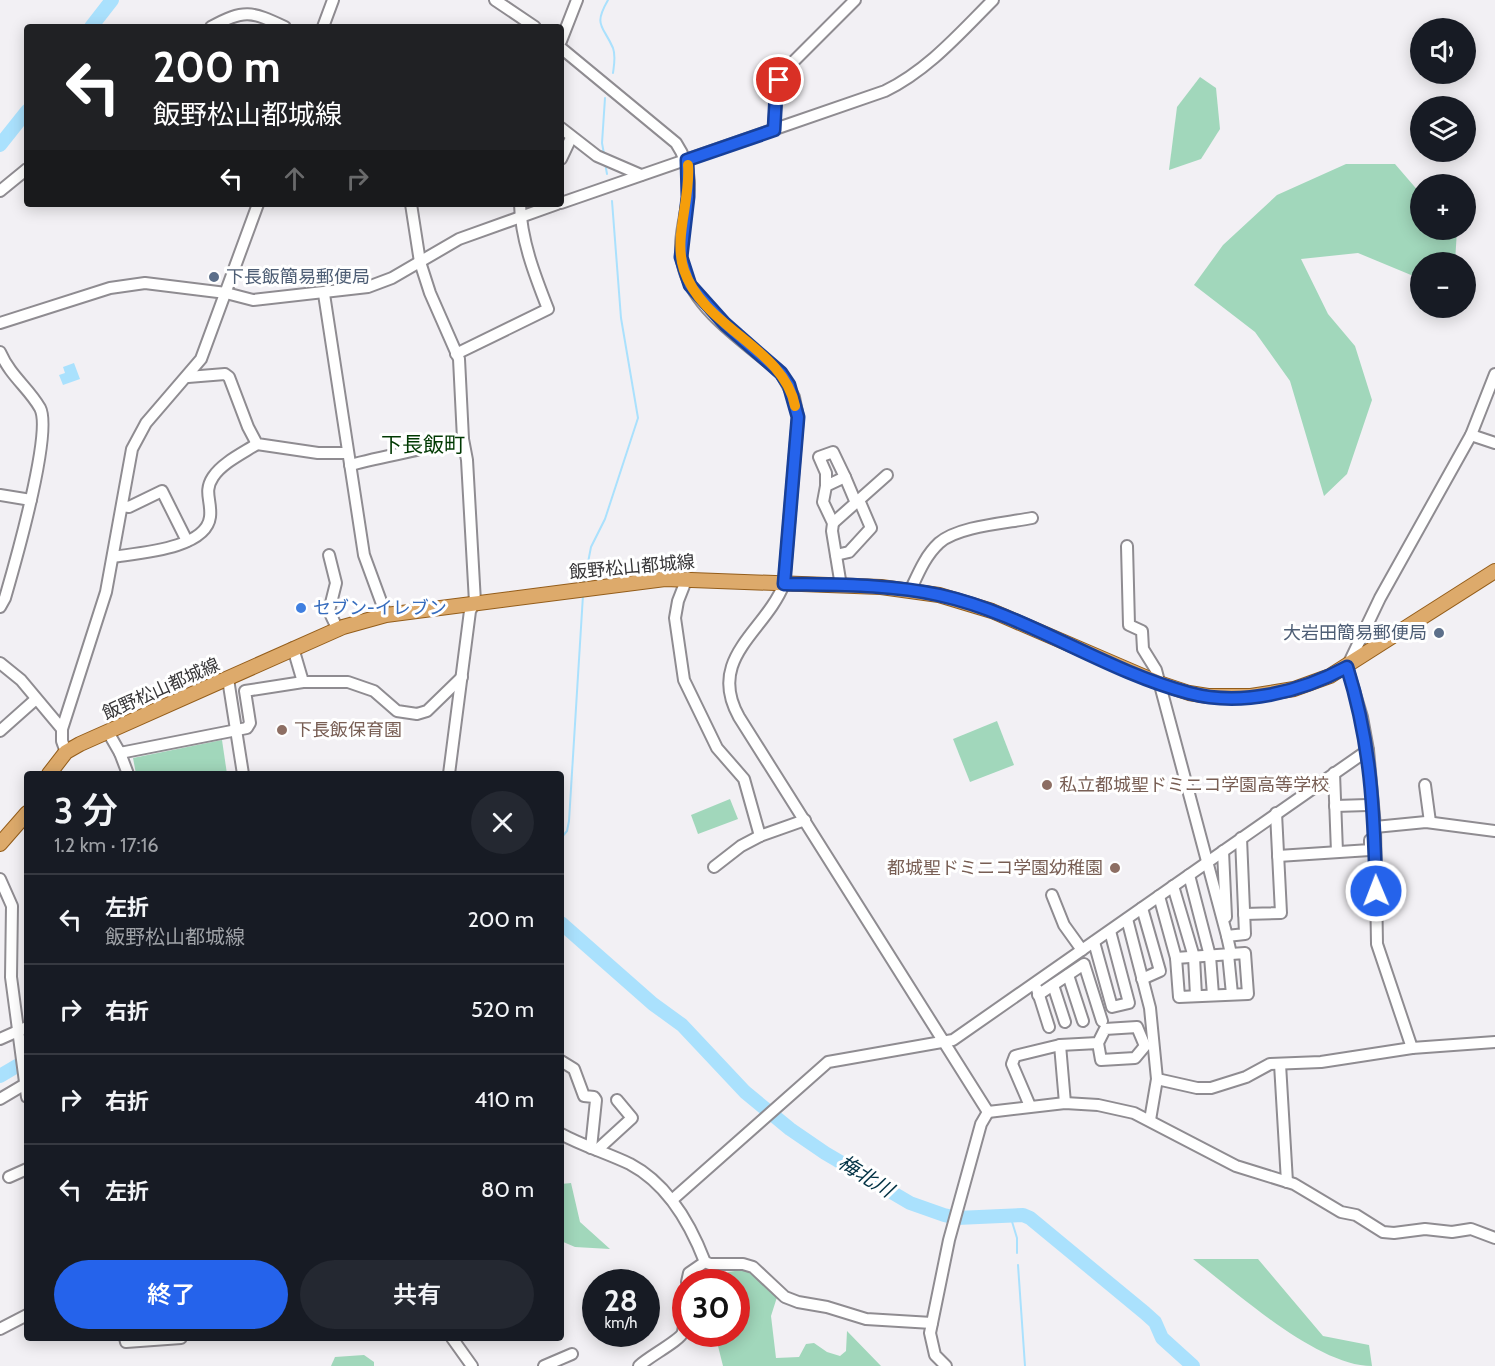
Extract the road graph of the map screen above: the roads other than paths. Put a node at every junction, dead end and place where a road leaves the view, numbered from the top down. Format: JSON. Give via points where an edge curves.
{"nodes":[{"id":1,"x":333,"y":0,"type":"edge"},
{"id":2,"x":495,"y":0,"type":"edge"},
{"id":3,"x":577,"y":0,"type":"edge"},
{"id":4,"x":855,"y":0,"type":"edge"},
{"id":5,"x":993,"y":0,"type":"edge"},
{"id":6,"x":217,"y":24,"type":"edge"},
{"id":7,"x":279,"y":24,"type":"edge"},
{"id":8,"x":323,"y":24,"type":"edge"},
{"id":9,"x":531,"y":24,"type":"edge"},
{"id":10,"x":564,"y":33,"type":"edge"},
{"id":11,"x":564,"y":50,"type":"edge"},
{"id":12,"x":774,"y":130,"type":"junction"},
{"id":13,"x":564,"y":131,"type":"edge"},
{"id":14,"x":571,"y":138,"type":"junction"},
{"id":15,"x":564,"y":153,"type":"edge"},
{"id":16,"x":687,"y":160,"type":"junction"},
{"id":17,"x":24,"y":171,"type":"edge"},
{"id":18,"x":641,"y":175,"type":"junction"},
{"id":19,"x":0,"y":191,"type":"edge"},
{"id":20,"x":564,"y":201,"type":"edge"},
{"id":21,"x":257,"y":207,"type":"edge"},
{"id":22,"x":411,"y":207,"type":"edge"},
{"id":23,"x":520,"y":207,"type":"edge"},
{"id":24,"x":548,"y":207,"type":"edge"},
{"id":25,"x":520,"y":217,"type":"junction"},
{"id":26,"x":420,"y":262,"type":"junction"},
{"id":27,"x":226,"y":293,"type":"junction"},
{"id":28,"x":324,"y":294,"type":"junction"},
{"id":29,"x":0,"y":323,"type":"edge"},
{"id":30,"x":0,"y":352,"type":"edge"},
{"id":31,"x":456,"y":354,"type":"junction"},
{"id":32,"x":1495,"y":374,"type":"edge"},
{"id":33,"x":188,"y":377,"type":"junction"},
{"id":34,"x":1472,"y":435,"type":"junction"},
{"id":35,"x":463,"y":439,"type":"junction"},
{"id":36,"x":1495,"y":443,"type":"edge"},
{"id":37,"x":257,"y":444,"type":"junction"},
{"id":38,"x":348,"y":453,"type":"junction"},
{"id":39,"x":351,"y":465,"type":"junction"},
{"id":40,"x":887,"y":475,"type":"dead end"},
{"id":41,"x":845,"y":477,"type":"junction"},
{"id":42,"x":826,"y":486,"type":"junction"},
{"id":43,"x":0,"y":495,"type":"edge"},
{"id":44,"x":31,"y":500,"type":"junction"},
{"id":45,"x":858,"y":501,"type":"junction"},
{"id":46,"x":122,"y":506,"type":"junction"},
{"id":47,"x":1032,"y":518,"type":"dead end"},
{"id":48,"x":833,"y":523,"type":"junction"},
{"id":49,"x":187,"y":541,"type":"junction"},
{"id":50,"x":1127,"y":546,"type":"dead end"},
{"id":51,"x":329,"y":555,"type":"dead end"},
{"id":52,"x":836,"y":555,"type":"junction"},
{"id":53,"x":113,"y":557,"type":"junction"},
{"id":54,"x":1495,"y":571,"type":"edge"},
{"id":55,"x":687,"y":578,"type":"junction"},
{"id":56,"x":784,"y":584,"type":"junction"},
{"id":57,"x":841,"y":586,"type":"junction"},
{"id":58,"x":910,"y":591,"type":"junction"},
{"id":59,"x":475,"y":602,"type":"junction"},
{"id":60,"x":0,"y":607,"type":"edge"},
{"id":61,"x":386,"y":615,"type":"junction"},
{"id":62,"x":338,"y":630,"type":"junction"},
{"id":63,"x":293,"y":648,"type":"junction"},
{"id":64,"x":0,"y":663,"type":"edge"},
{"id":65,"x":1347,"y":667,"type":"junction"},
{"id":66,"x":462,"y":676,"type":"junction"},
{"id":67,"x":228,"y":679,"type":"junction"},
{"id":68,"x":303,"y":682,"type":"junction"},
{"id":69,"x":1160,"y":683,"type":"junction"},
{"id":70,"x":36,"y":699,"type":"junction"},
{"id":71,"x":62,"y":729,"type":"junction"},
{"id":72,"x":236,"y":730,"type":"junction"},
{"id":73,"x":0,"y":731,"type":"edge"},
{"id":74,"x":108,"y":732,"type":"junction"},
{"id":75,"x":1368,"y":750,"type":"junction"},
{"id":76,"x":66,"y":752,"type":"junction"},
{"id":77,"x":120,"y":753,"type":"junction"},
{"id":78,"x":1364,"y":765,"type":"dead end"},
{"id":79,"x":51,"y":771,"type":"edge"},
{"id":80,"x":127,"y":771,"type":"edge"},
{"id":81,"x":243,"y":771,"type":"edge"},
{"id":82,"x":448,"y":771,"type":"edge"},
{"id":83,"x":1334,"y":773,"type":"junction"},
{"id":84,"x":1425,"y":785,"type":"dead end"},
{"id":85,"x":1368,"y":805,"type":"junction"},
{"id":86,"x":1335,"y":806,"type":"junction"},
{"id":87,"x":1276,"y":813,"type":"junction"},
{"id":88,"x":24,"y":816,"type":"edge"},
{"id":89,"x":805,"y":820,"type":"junction"},
{"id":90,"x":1430,"y":822,"type":"junction"},
{"id":91,"x":1375,"y":827,"type":"junction"},
{"id":92,"x":1495,"y":831,"type":"edge"},
{"id":93,"x":760,"y":836,"type":"junction"},
{"id":94,"x":1241,"y":838,"type":"junction"},
{"id":95,"x":0,"y":844,"type":"edge"},
{"id":96,"x":1223,"y":851,"type":"junction"},
{"id":97,"x":1337,"y":852,"type":"junction"},
{"id":98,"x":1278,"y":856,"type":"junction"},
{"id":99,"x":1206,"y":863,"type":"junction"},
{"id":100,"x":714,"y":867,"type":"dead end"},
{"id":101,"x":1189,"y":875,"type":"junction"},
{"id":102,"x":0,"y":879,"type":"edge"},
{"id":103,"x":1173,"y":886,"type":"junction"},
{"id":104,"x":1052,"y":895,"type":"dead end"},
{"id":105,"x":1159,"y":896,"type":"junction"},
{"id":106,"x":1142,"y":908,"type":"junction"},
{"id":107,"x":1244,"y":914,"type":"junction"},
{"id":108,"x":1127,"y":919,"type":"junction"},
{"id":109,"x":1110,"y":931,"type":"junction"},
{"id":110,"x":1227,"y":936,"type":"junction"},
{"id":111,"x":1094,"y":942,"type":"junction"},
{"id":112,"x":1082,"y":950,"type":"junction"},
{"id":113,"x":1229,"y":954,"type":"junction"},
{"id":114,"x":1210,"y":956,"type":"junction"},
{"id":115,"x":1194,"y":957,"type":"junction"},
{"id":116,"x":1176,"y":960,"type":"junction"},
{"id":117,"x":1160,"y":971,"type":"junction"},
{"id":118,"x":1068,"y":975,"type":"junction"},
{"id":119,"x":1142,"y":979,"type":"junction"},
{"id":120,"x":1035,"y":983,"type":"junction"},
{"id":121,"x":1053,"y":985,"type":"junction"},
{"id":122,"x":1038,"y":994,"type":"junction"},
{"id":123,"x":1232,"y":994,"type":"junction"},
{"id":124,"x":1213,"y":995,"type":"junction"},
{"id":125,"x":1196,"y":996,"type":"junction"},
{"id":126,"x":1083,"y":1021,"type":"dead end"},
{"id":127,"x":1102,"y":1021,"type":"dead end"},
{"id":128,"x":1065,"y":1022,"type":"dead end"},
{"id":129,"x":1049,"y":1027,"type":"dead end"},
{"id":130,"x":21,"y":1031,"type":"edge"},
{"id":131,"x":0,"y":1039,"type":"edge"},
{"id":132,"x":945,"y":1042,"type":"junction"},
{"id":133,"x":1495,"y":1042,"type":"edge"},
{"id":134,"x":1098,"y":1043,"type":"junction"},
{"id":135,"x":1060,"y":1045,"type":"junction"},
{"id":136,"x":1412,"y":1048,"type":"junction"},
{"id":137,"x":564,"y":1063,"type":"edge"},
{"id":138,"x":1280,"y":1064,"type":"junction"},
{"id":139,"x":24,"y":1070,"type":"edge"},
{"id":140,"x":1157,"y":1079,"type":"junction"},
{"id":141,"x":24,"y":1084,"type":"edge"},
{"id":142,"x":0,"y":1099,"type":"edge"},
{"id":143,"x":617,"y":1101,"type":"dead end"},
{"id":144,"x":1065,"y":1103,"type":"junction"},
{"id":145,"x":1030,"y":1106,"type":"junction"},
{"id":146,"x":988,"y":1112,"type":"junction"},
{"id":147,"x":1150,"y":1120,"type":"junction"},
{"id":148,"x":564,"y":1135,"type":"edge"},
{"id":149,"x":594,"y":1149,"type":"junction"},
{"id":150,"x":24,"y":1170,"type":"edge"},
{"id":151,"x":9,"y":1177,"type":"dead end"},
{"id":152,"x":1287,"y":1182,"type":"junction"},
{"id":153,"x":672,"y":1200,"type":"junction"},
{"id":154,"x":1495,"y":1238,"type":"edge"},
{"id":155,"x":705,"y":1262,"type":"junction"},
{"id":156,"x":695,"y":1269,"type":"edge"},
{"id":157,"x":24,"y":1317,"type":"edge"},
{"id":158,"x":932,"y":1323,"type":"junction"},
{"id":159,"x":0,"y":1329,"type":"edge"},
{"id":160,"x":454,"y":1341,"type":"edge"},
{"id":161,"x":672,"y":1343,"type":"edge"},
{"id":162,"x":572,"y":1354,"type":"dead end"},
{"id":163,"x":472,"y":1366,"type":"edge"},
{"id":164,"x":544,"y":1366,"type":"edge"},
{"id":165,"x":639,"y":1366,"type":"edge"},
{"id":166,"x":946,"y":1366,"type":"edge"}],
"edges":[{"from":1,"to":8,"type":"street"},
{"from":2,"to":9,"type":"street"},
{"from":3,"to":10,"type":"street"},
{"from":4,"to":12,"type":"street","via":[[783,72],[776,94]]},
{"from":5,"to":12,"type":"street","via":[[948,46],[906,80]]},
{"from":6,"to":7,"type":"street","via":[[241,13]]},
{"from":11,"to":16,"type":"street","via":[[666,132]]},
{"from":12,"to":16,"type":"street"},
{"from":13,"to":14,"type":"street"},
{"from":14,"to":15,"type":"street"},
{"from":14,"to":18,"type":"street","via":[[614,165]]},
{"from":16,"to":18,"type":"street"},
{"from":16,"to":56,"type":"street","via":[[688,197],[681,257],[690,285],[718,318],[781,373],[794,397],[798,417]]},
{"from":17,"to":19,"type":"street"},
{"from":18,"to":20,"type":"street"},
{"from":21,"to":27,"type":"street"},
{"from":22,"to":26,"type":"street"},
{"from":23,"to":25,"type":"street"},
{"from":24,"to":25,"type":"street"},
{"from":25,"to":26,"type":"street","via":[[459,239]]},
{"from":25,"to":31,"type":"street","via":[[548,309]]},
{"from":26,"to":28,"type":"street","via":[[374,285]]},
{"from":26,"to":31,"type":"street"},
{"from":27,"to":28,"type":"street","via":[[253,300]]},
{"from":27,"to":29,"type":"street","via":[[163,284],[131,284]]},
{"from":27,"to":33,"type":"street","via":[[208,344]]},
{"from":28,"to":38,"type":"street"},
{"from":30,"to":44,"type":"street","via":[[8,370],[42,414]]},
{"from":31,"to":35,"type":"street"},
{"from":32,"to":34,"type":"street"},
{"from":33,"to":37,"type":"street","via":[[229,377]]},
{"from":33,"to":46,"type":"street","via":[[138,436],[128,464]]},
{"from":34,"to":36,"type":"street"},
{"from":34,"to":65,"type":"street","via":[[1380,598]]},
{"from":35,"to":39,"type":"street"},
{"from":35,"to":59,"type":"street"},
{"from":37,"to":38,"type":"street"},
{"from":37,"to":49,"type":"street","via":[[212,477],[206,488],[209,522],[205,530]]},
{"from":38,"to":39,"type":"street"},
{"from":39,"to":61,"type":"street","via":[[364,555]]},
{"from":40,"to":45,"type":"street"},
{"from":41,"to":42,"type":"street"},
{"from":41,"to":42,"type":"street","via":[[833,452],[819,457],[826,473]]},
{"from":41,"to":45,"type":"street"},
{"from":42,"to":48,"type":"street","via":[[823,502]]},
{"from":43,"to":44,"type":"street"},
{"from":44,"to":60,"type":"street","via":[[20,549]]},
{"from":45,"to":48,"type":"street"},
{"from":45,"to":52,"type":"street","via":[[871,528],[849,552]]},
{"from":46,"to":49,"type":"street","via":[[129,507],[162,491]]},
{"from":46,"to":53,"type":"street"},
{"from":47,"to":58,"type":"street","via":[[949,537],[923,563]]},
{"from":48,"to":52,"type":"street"},
{"from":49,"to":53,"type":"street","via":[[170,548]]},
{"from":50,"to":69,"type":"street","via":[[1129,625],[1142,630],[1143,649]]},
{"from":51,"to":62,"type":"street","via":[[336,583],[329,611]]},
{"from":52,"to":57,"type":"street"},
{"from":53,"to":71,"type":"street","via":[[96,628]]},
{"from":54,"to":65,"type":"main road","name":"飯野松山都城線"},
{"from":55,"to":56,"type":"main road","name":"飯野松山都城線"},
{"from":55,"to":59,"type":"main road","name":"飯野松山都城線"},
{"from":55,"to":93,"type":"street","via":[[675,618],[684,680],[717,748],[744,779]]},
{"from":56,"to":57,"type":"main road","name":"飯野松山都城線"},
{"from":56,"to":89,"type":"street","via":[[777,601],[739,649],[729,675],[730,689],[739,717]]},
{"from":57,"to":58,"type":"main road","name":"飯野松山都城線"},
{"from":58,"to":69,"type":"main road","name":"飯野松山都城線","via":[[992,611]]},
{"from":59,"to":61,"type":"main road","name":"飯野松山都城線"},
{"from":59,"to":66,"type":"street","via":[[470,611]]},
{"from":61,"to":62,"type":"main road","name":"飯野松山都城線"},
{"from":62,"to":63,"type":"main road","name":"飯野松山都城線"},
{"from":63,"to":67,"type":"main road","name":"飯野松山都城線"},
{"from":63,"to":68,"type":"street"},
{"from":64,"to":70,"type":"street"},
{"from":65,"to":69,"type":"main road","name":"飯野松山都城線","via":[[1308,685],[1251,696],[1208,696]]},
{"from":65,"to":75,"type":"street"},
{"from":66,"to":68,"type":"street","via":[[427,711],[417,714],[397,711],[360,684],[332,680]]},
{"from":66,"to":82,"type":"street"},
{"from":67,"to":72,"type":"street"},
{"from":67,"to":74,"type":"main road","name":"飯野松山都城線"},
{"from":68,"to":72,"type":"street","via":[[245,691],[250,723],[248,728]]},
{"from":69,"to":99,"type":"street"},
{"from":70,"to":71,"type":"street"},
{"from":70,"to":73,"type":"street"},
{"from":71,"to":76,"type":"street"},
{"from":72,"to":77,"type":"street"},
{"from":72,"to":81,"type":"street"},
{"from":74,"to":76,"type":"main road","name":"飯野松山都城線"},
{"from":74,"to":77,"type":"street"},
{"from":75,"to":83,"type":"street"},
{"from":75,"to":91,"type":"street"},
{"from":76,"to":79,"type":"main road","name":"飯野松山都城線"},
{"from":77,"to":80,"type":"street"},
{"from":78,"to":85,"type":"street"},
{"from":83,"to":86,"type":"street"},
{"from":83,"to":87,"type":"street"},
{"from":84,"to":90,"type":"street"},
{"from":85,"to":86,"type":"street"},
{"from":85,"to":97,"type":"street","via":[[1370,850]]},
{"from":86,"to":97,"type":"street"},
{"from":87,"to":94,"type":"street"},
{"from":87,"to":98,"type":"street"},
{"from":88,"to":95,"type":"main road"},
{"from":89,"to":93,"type":"street"},
{"from":89,"to":132,"type":"street"},
{"from":90,"to":91,"type":"street"},
{"from":90,"to":92,"type":"street"},
{"from":91,"to":136,"type":"street","via":[[1377,944]]},
{"from":93,"to":100,"type":"street"},
{"from":94,"to":96,"type":"street"},
{"from":94,"to":107,"type":"street"},
{"from":96,"to":99,"type":"street"},
{"from":96,"to":110,"type":"street"},
{"from":97,"to":98,"type":"street"},
{"from":98,"to":107,"type":"street","via":[[1281,913]]},
{"from":99,"to":101,"type":"street"},
{"from":99,"to":110,"type":"street"},
{"from":101,"to":103,"type":"street"},
{"from":101,"to":114,"type":"street"},
{"from":102,"to":130,"type":"street","via":[[12,906],[11,977]]},
{"from":103,"to":105,"type":"street"},
{"from":103,"to":115,"type":"street"},
{"from":104,"to":112,"type":"street","via":[[1064,926]]},
{"from":105,"to":106,"type":"street"},
{"from":105,"to":116,"type":"street"},
{"from":106,"to":108,"type":"street"},
{"from":106,"to":117,"type":"street"},
{"from":107,"to":110,"type":"street","via":[[1245,934]]},
{"from":108,"to":109,"type":"street"},
{"from":108,"to":119,"type":"street"},
{"from":109,"to":111,"type":"street"},
{"from":109,"to":111,"type":"street","via":[[1129,1003],[1112,1006]]},
{"from":110,"to":113,"type":"street"},
{"from":111,"to":112,"type":"street"},
{"from":112,"to":120,"type":"street"},
{"from":113,"to":114,"type":"street"},
{"from":113,"to":123,"type":"street"},
{"from":113,"to":123,"type":"street","via":[[1245,953],[1248,994]]},
{"from":114,"to":115,"type":"street"},
{"from":114,"to":124,"type":"street"},
{"from":115,"to":116,"type":"street"},
{"from":115,"to":125,"type":"street"},
{"from":116,"to":117,"type":"street"},
{"from":116,"to":125,"type":"street","via":[[1179,997]]},
{"from":117,"to":119,"type":"street"},
{"from":118,"to":121,"type":"street"},
{"from":118,"to":126,"type":"street"},
{"from":118,"to":127,"type":"street","via":[[1084,964]]},
{"from":119,"to":140,"type":"street","via":[[1150,1008]]},
{"from":120,"to":122,"type":"street"},
{"from":120,"to":132,"type":"street"},
{"from":121,"to":122,"type":"street"},
{"from":121,"to":128,"type":"street"},
{"from":122,"to":129,"type":"street"},
{"from":123,"to":124,"type":"street"},
{"from":124,"to":125,"type":"street"},
{"from":130,"to":131,"type":"street"},
{"from":130,"to":139,"type":"street"},
{"from":132,"to":146,"type":"street"},
{"from":132,"to":153,"type":"street","via":[[828,1062]]},
{"from":133,"to":136,"type":"street"},
{"from":134,"to":134,"type":"street","via":[[1105,1029],[1137,1028],[1145,1046],[1135,1058],[1101,1060]]},
{"from":134,"to":135,"type":"street"},
{"from":135,"to":144,"type":"street"},
{"from":135,"to":145,"type":"street","via":[[1015,1056],[1012,1064]]},
{"from":136,"to":138,"type":"street"},
{"from":137,"to":149,"type":"street","via":[[574,1069],[584,1096],[596,1100]]},
{"from":138,"to":140,"type":"street","via":[[1270,1064],[1211,1088]]},
{"from":138,"to":152,"type":"street"},
{"from":140,"to":147,"type":"street"},
{"from":141,"to":142,"type":"street"},
{"from":143,"to":149,"type":"street","via":[[632,1118]]},
{"from":144,"to":145,"type":"street"},
{"from":144,"to":147,"type":"street","via":[[1112,1108]]},
{"from":145,"to":146,"type":"street"},
{"from":146,"to":158,"type":"street","via":[[981,1124],[949,1240]]},
{"from":147,"to":152,"type":"street","via":[[1236,1166]]},
{"from":148,"to":149,"type":"street"},
{"from":149,"to":153,"type":"street","via":[[632,1165]]},
{"from":150,"to":151,"type":"street"},
{"from":152,"to":154,"type":"street","via":[[1341,1212],[1371,1222],[1383,1232],[1471,1229]]},
{"from":153,"to":155,"type":"street","via":[[692,1231]]},
{"from":155,"to":156,"type":"street"},
{"from":155,"to":158,"type":"street","via":[[753,1267],[785,1297],[798,1302],[866,1318]]},
{"from":157,"to":159,"type":"street"},
{"from":158,"to":166,"type":"street","via":[[931,1345]]},
{"from":160,"to":163,"type":"street"},
{"from":161,"to":165,"type":"street"},
{"from":162,"to":164,"type":"street"}]}
